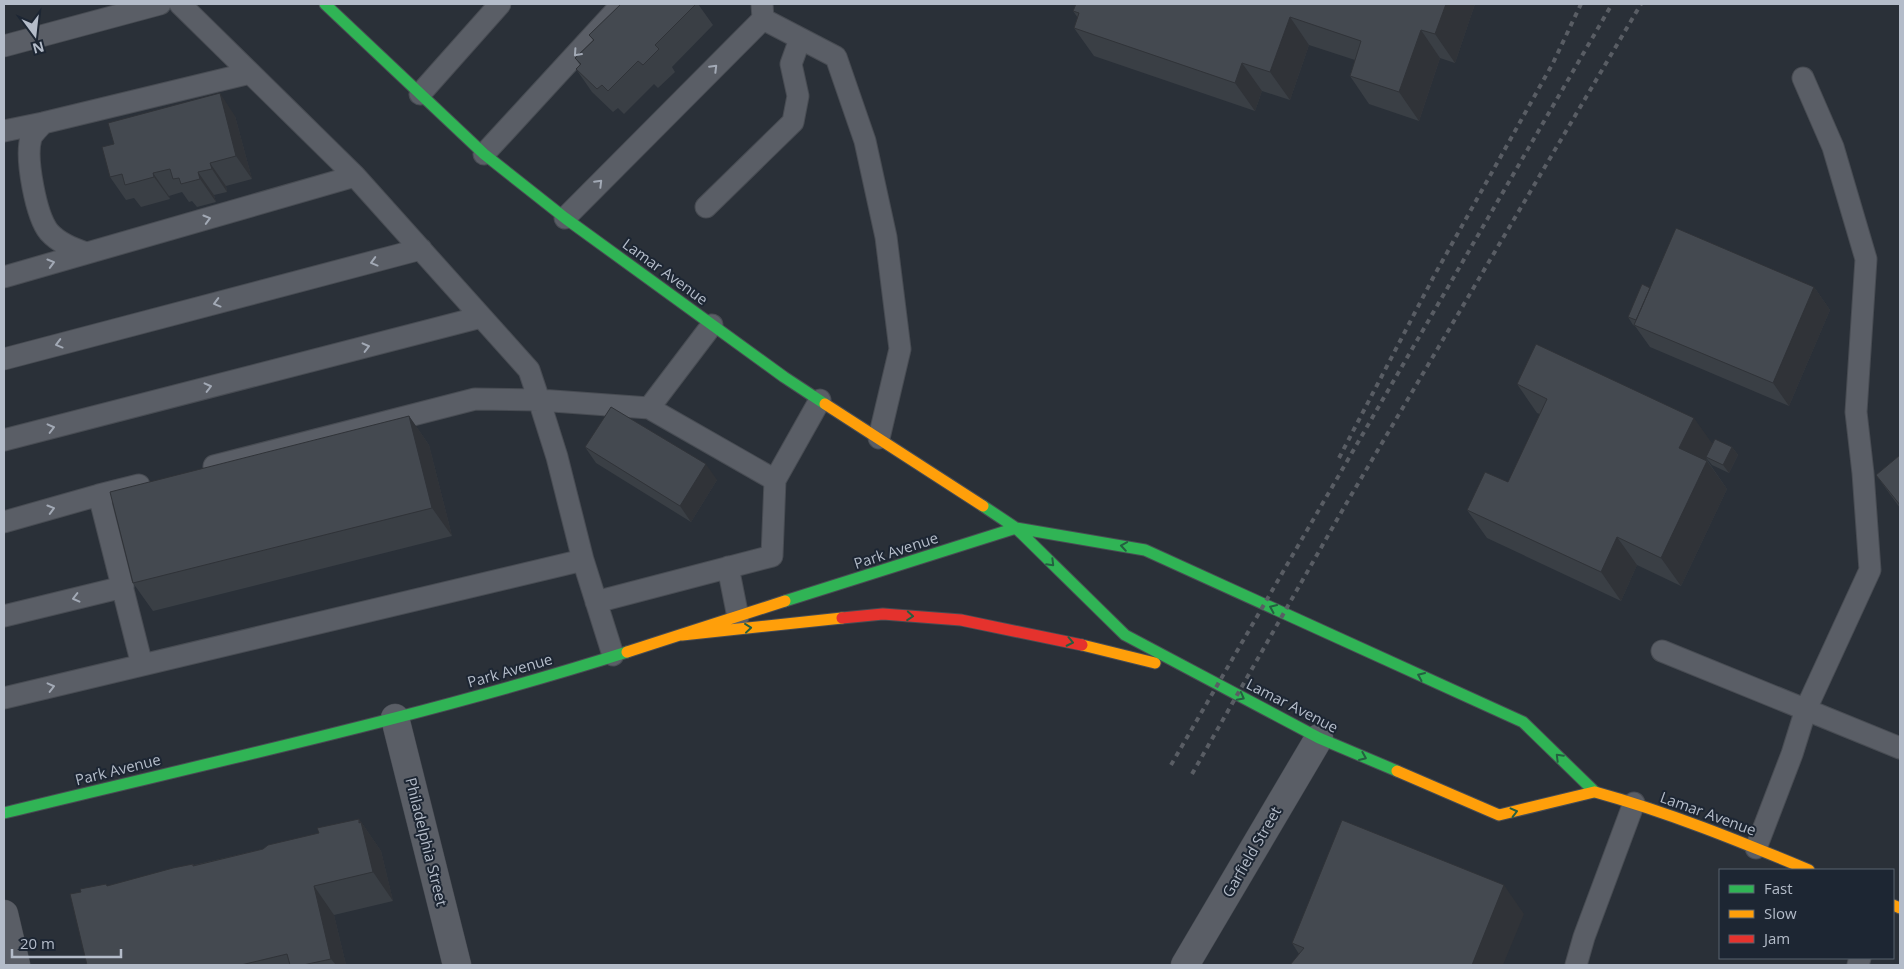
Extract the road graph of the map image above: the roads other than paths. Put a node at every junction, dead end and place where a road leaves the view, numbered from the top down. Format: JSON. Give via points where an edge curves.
{"nodes":[{"id":1,"x":160,"y":4,"type":"edge"},
{"id":2,"x":180,"y":4,"type":"edge"},
{"id":3,"x":325,"y":4,"type":"edge"},
{"id":4,"x":500,"y":4,"type":"edge"},
{"id":5,"x":622,"y":4,"type":"edge"},
{"id":6,"x":762,"y":12,"type":"edge"},
{"id":7,"x":800,"y":39,"type":"junction"},
{"id":8,"x":4,"y":46,"type":"edge"},
{"id":9,"x":250,"y":73,"type":"junction"},
{"id":10,"x":1803,"y":78,"type":"dead end"},
{"id":11,"x":420,"y":94,"type":"junction"},
{"id":12,"x":43,"y":123,"type":"junction"},
{"id":13,"x":4,"y":131,"type":"edge"},
{"id":14,"x":484,"y":154,"type":"junction"},
{"id":15,"x":356,"y":176,"type":"junction"},
{"id":16,"x":706,"y":207,"type":"dead end"},
{"id":17,"x":565,"y":218,"type":"junction"},
{"id":18,"x":421,"y":249,"type":"junction"},
{"id":19,"x":86,"y":253,"type":"junction"},
{"id":20,"x":4,"y":277,"type":"edge"},
{"id":21,"x":481,"y":317,"type":"junction"},
{"id":22,"x":712,"y":324,"type":"junction"},
{"id":23,"x":4,"y":359,"type":"edge"},
{"id":24,"x":539,"y":400,"type":"junction"},
{"id":25,"x":820,"y":400,"type":"junction"},
{"id":26,"x":649,"y":408,"type":"junction"},
{"id":27,"x":879,"y":438,"type":"junction"},
{"id":28,"x":4,"y":440,"type":"edge"},
{"id":29,"x":196,"y":470,"type":"edge"},
{"id":30,"x":157,"y":480,"type":"edge"},
{"id":31,"x":775,"y":480,"type":"junction"},
{"id":32,"x":100,"y":495,"type":"junction"},
{"id":33,"x":4,"y":522,"type":"edge"},
{"id":34,"x":1016,"y":528,"type":"junction"},
{"id":35,"x":583,"y":560,"type":"junction"},
{"id":36,"x":728,"y":567,"type":"junction"},
{"id":37,"x":123,"y":587,"type":"junction"},
{"id":38,"x":596,"y":602,"type":"junction"},
{"id":39,"x":4,"y":616,"type":"edge"},
{"id":40,"x":738,"y":617,"type":"junction"},
{"id":41,"x":682,"y":635,"type":"junction"},
{"id":42,"x":1662,"y":651,"type":"dead end"},
{"id":43,"x":614,"y":655,"type":"junction"},
{"id":44,"x":142,"y":665,"type":"junction"},
{"id":45,"x":1198,"y":674,"type":"junction"},
{"id":46,"x":4,"y":698,"type":"edge"},
{"id":47,"x":1806,"y":709,"type":"junction"},
{"id":48,"x":395,"y":718,"type":"junction"},
{"id":49,"x":1319,"y":738,"type":"junction"},
{"id":50,"x":1900,"y":748,"type":"edge"},
{"id":51,"x":1594,"y":792,"type":"junction"},
{"id":52,"x":1634,"y":803,"type":"junction"},
{"id":53,"x":4,"y":813,"type":"edge"},
{"id":54,"x":1756,"y":848,"type":"junction"},
{"id":55,"x":1807,"y":869,"type":"edge"},
{"id":56,"x":4,"y":914,"type":"edge"},
{"id":57,"x":16,"y":965,"type":"edge"},
{"id":58,"x":457,"y":965,"type":"edge"},
{"id":59,"x":1185,"y":965,"type":"edge"},
{"id":60,"x":1576,"y":965,"type":"edge"}],
"edges":[{"from":1,"to":8,"type":"lane"},
{"from":2,"to":9,"type":"lane"},
{"from":3,"to":11,"type":"main road","name":"Lamar Avenue"},
{"from":4,"to":11,"type":"lane"},
{"from":5,"to":14,"type":"lane","one_way":true},
{"from":6,"to":7,"type":"lane"},
{"from":17,"to":6,"type":"lane","one_way":true},
{"from":7,"to":16,"type":"lane","via":[[790,64],[798,96],[793,122]]},
{"from":7,"to":27,"type":"lane","via":[[836,57],[864,141],[886,237],[900,349]]},
{"from":9,"to":12,"type":"lane"},
{"from":9,"to":15,"type":"lane"},
{"from":10,"to":47,"type":"lane","via":[[1833,147],[1866,260],[1856,412],[1870,570]]},
{"from":11,"to":14,"type":"main road","name":"Lamar Avenue"},
{"from":12,"to":13,"type":"lane"},
{"from":12,"to":19,"type":"lane","via":[[31,136],[29,156],[39,213],[48,231],[62,243]]},
{"from":14,"to":17,"type":"main road","name":"Lamar Avenue"},
{"from":15,"to":18,"type":"lane"},
{"from":19,"to":15,"type":"lane","one_way":true},
{"from":17,"to":22,"type":"main road","name":"Lamar Avenue"},
{"from":18,"to":21,"type":"lane"},
{"from":18,"to":23,"type":"lane","one_way":true},
{"from":20,"to":19,"type":"lane","one_way":true},
{"from":21,"to":24,"type":"lane","via":[[529,370]]},
{"from":28,"to":21,"type":"lane","one_way":true},
{"from":22,"to":25,"type":"main road","name":"Lamar Avenue"},
{"from":22,"to":26,"type":"lane"},
{"from":24,"to":26,"type":"lane"},
{"from":24,"to":29,"type":"lane","via":[[475,399]]},
{"from":24,"to":35,"type":"lane"},
{"from":25,"to":27,"type":"main road","name":"Lamar Avenue"},
{"from":25,"to":31,"type":"lane"},
{"from":26,"to":31,"type":"lane"},
{"from":27,"to":34,"type":"main road","name":"Lamar Avenue"},
{"from":30,"to":32,"type":"lane"},
{"from":31,"to":36,"type":"lane","via":[[772,556]]},
{"from":33,"to":32,"type":"lane","one_way":true},
{"from":32,"to":37,"type":"lane"},
{"from":34,"to":40,"type":"main road","name":"Park Avenue"},
{"from":34,"to":45,"type":"main road","name":"Lamar Avenue","one_way":true,"via":[[1124,635]]},
{"from":51,"to":34,"type":"main road","name":"Lamar Avenue","one_way":true,"via":[[1523,722],[1487,705],[1145,550]]},
{"from":35,"to":38,"type":"lane"},
{"from":35,"to":44,"type":"lane"},
{"from":36,"to":38,"type":"lane"},
{"from":36,"to":40,"type":"lane"},
{"from":37,"to":39,"type":"lane","one_way":true},
{"from":37,"to":44,"type":"lane"},
{"from":38,"to":43,"type":"lane"},
{"from":40,"to":41,"type":"main road","name":"Park Avenue"},
{"from":41,"to":43,"type":"main road","name":"Park Avenue"},
{"from":41,"to":45,"type":"main road","one_way":true,"via":[[883,614],[970,622],[1071,642]]},
{"from":42,"to":47,"type":"lane"},
{"from":43,"to":48,"type":"main road","name":"Park Avenue"},
{"from":46,"to":44,"type":"lane","one_way":true},
{"from":45,"to":49,"type":"main road","name":"Lamar Avenue","one_way":true},
{"from":47,"to":50,"type":"lane"},
{"from":47,"to":54,"type":"lane"},
{"from":48,"to":53,"type":"main road","name":"Park Avenue"},
{"from":48,"to":58,"type":"street","name":"Philadelphia Street"},
{"from":49,"to":51,"type":"main road","name":"Lamar Avenue","one_way":true,"via":[[1499,815]]},
{"from":49,"to":59,"type":"street","name":"Garfield Street"},
{"from":51,"to":52,"type":"main road","name":"Lamar Avenue"},
{"from":52,"to":54,"type":"main road","name":"Lamar Avenue"},
{"from":52,"to":60,"type":"lane"},
{"from":54,"to":55,"type":"main road","name":"Lamar Avenue"},
{"from":56,"to":57,"type":"street"}]}
